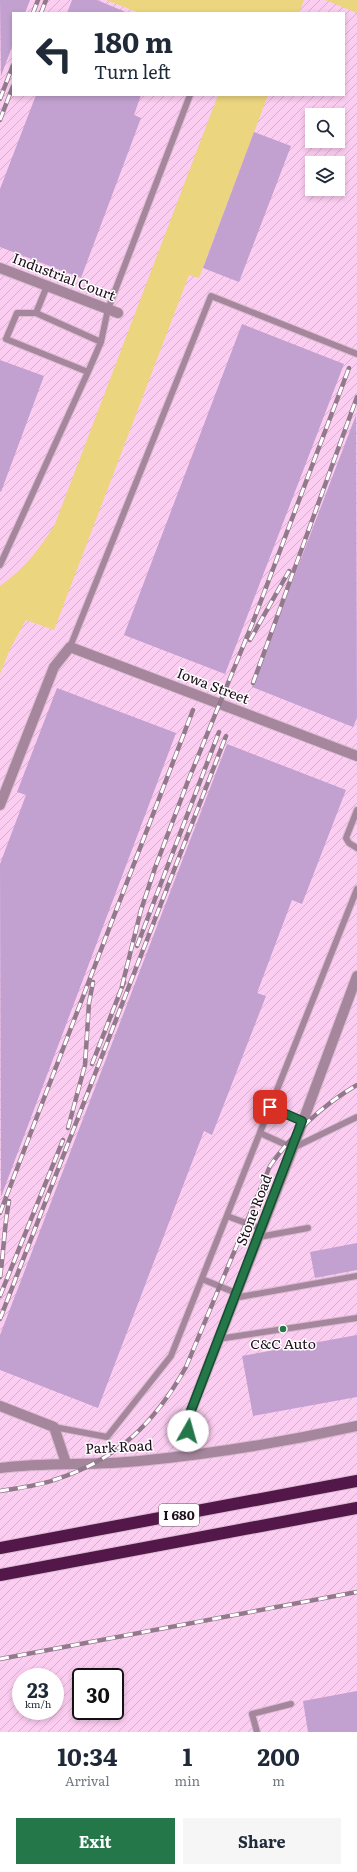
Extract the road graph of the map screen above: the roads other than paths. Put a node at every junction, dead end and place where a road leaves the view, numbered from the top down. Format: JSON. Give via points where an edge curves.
{"nodes":[{"id":1,"x":190,"y":96,"type":"edge"},
{"id":2,"x":0,"y":268,"type":"edge"},
{"id":3,"x":47,"y":286,"type":"junction"},
{"id":4,"x":113,"y":311,"type":"junction"},
{"id":5,"x":36,"y":313,"type":"junction"},
{"id":6,"x":101,"y":342,"type":"junction"},
{"id":7,"x":357,"y":354,"type":"edge"},
{"id":8,"x":88,"y":372,"type":"junction"},
{"id":9,"x":0,"y":565,"type":"edge"},
{"id":10,"x":70,"y":647,"type":"junction"},
{"id":11,"x":357,"y":756,"type":"edge"},
{"id":12,"x":0,"y":806,"type":"edge"},
{"id":13,"x":357,"y":810,"type":"edge"},
{"id":14,"x":357,"y":848,"type":"edge"},
{"id":15,"x":357,"y":889,"type":"edge"},
{"id":16,"x":351,"y":905,"type":"junction"},
{"id":17,"x":357,"y":907,"type":"edge"},
{"id":18,"x":357,"y":976,"type":"edge"},
{"id":19,"x":270,"y":1107,"type":"junction"},
{"id":20,"x":357,"y":1117,"type":"edge"},
{"id":21,"x":302,"y":1121,"type":"junction"},
{"id":22,"x":260,"y":1133,"type":"junction"},
{"id":23,"x":293,"y":1148,"type":"junction"},
{"id":24,"x":227,"y":1216,"type":"junction"},
{"id":25,"x":308,"y":1228,"type":"dead end"},
{"id":26,"x":260,"y":1233,"type":"junction"},
{"id":27,"x":357,"y":1276,"type":"edge"},
{"id":28,"x":202,"y":1278,"type":"junction"},
{"id":29,"x":235,"y":1296,"type":"junction"},
{"id":30,"x":357,"y":1318,"type":"edge"},
{"id":31,"x":218,"y":1339,"type":"junction"},
{"id":32,"x":0,"y":1406,"type":"edge"},
{"id":33,"x":357,"y":1426,"type":"edge"},
{"id":34,"x":54,"y":1427,"type":"junction"},
{"id":35,"x":191,"y":1455,"type":"junction"},
{"id":36,"x":66,"y":1463,"type":"junction"},
{"id":37,"x":0,"y":1468,"type":"edge"},
{"id":38,"x":357,"y":1481,"type":"edge"},
{"id":39,"x":357,"y":1508,"type":"edge"},
{"id":40,"x":0,"y":1548,"type":"edge"},
{"id":41,"x":0,"y":1575,"type":"edge"},
{"id":42,"x":291,"y":1704,"type":"dead end"},
{"id":43,"x":257,"y":1732,"type":"edge"}],
"edges":[{"from":1,"to":4,"type":"lane"},
{"from":2,"to":3,"type":"street","name":"Industrial Court"},
{"from":3,"to":4,"type":"street","name":"Industrial Court"},
{"from":3,"to":5,"type":"lane"},
{"from":4,"to":6,"type":"lane"},
{"from":5,"to":6,"type":"lane"},
{"from":5,"to":8,"type":"lane","via":[[17,313],[6,339]]},
{"from":6,"to":8,"type":"lane"},
{"from":7,"to":10,"type":"lane","via":[[211,296]]},
{"from":8,"to":9,"type":"lane"},
{"from":10,"to":11,"type":"street","name":"Iowa Street"},
{"from":10,"to":12,"type":"street","via":[[54,668]]},
{"from":13,"to":14,"type":"lane","via":[[346,838]]},
{"from":15,"to":16,"type":"lane"},
{"from":16,"to":17,"type":"lane"},
{"from":16,"to":19,"type":"lane"},
{"from":18,"to":21,"type":"street","name":"Stone Road"},
{"from":19,"to":21,"type":"lane"},
{"from":19,"to":22,"type":"lane"},
{"from":20,"to":23,"type":"lane"},
{"from":21,"to":23,"type":"street","name":"Stone Road"},
{"from":22,"to":23,"type":"lane"},
{"from":22,"to":24,"type":"lane"},
{"from":23,"to":26,"type":"street","name":"Stone Road"},
{"from":24,"to":26,"type":"lane"},
{"from":24,"to":28,"type":"lane"},
{"from":25,"to":26,"type":"lane"},
{"from":26,"to":29,"type":"street","name":"Stone Road"},
{"from":27,"to":29,"type":"lane"},
{"from":28,"to":29,"type":"lane"},
{"from":28,"to":34,"type":"lane","via":[[171,1356],[107,1437]]},
{"from":29,"to":31,"type":"street","name":"Stone Road"},
{"from":30,"to":31,"type":"lane"},
{"from":31,"to":35,"type":"street","name":"Stone Road","via":[[187,1421]]},
{"from":32,"to":34,"type":"street"},
{"from":33,"to":35,"type":"street","name":"Park Road","via":[[308,1437]]},
{"from":34,"to":36,"type":"street"},
{"from":35,"to":36,"type":"street","name":"Park Road","via":[[138,1461]]},
{"from":36,"to":37,"type":"street","name":"Park Road"},
{"from":38,"to":40,"type":"highway","number":"I 680"},
{"from":39,"to":41,"type":"highway","number":"I 680"},
{"from":42,"to":43,"type":"lane","via":[[252,1714]]}]}
